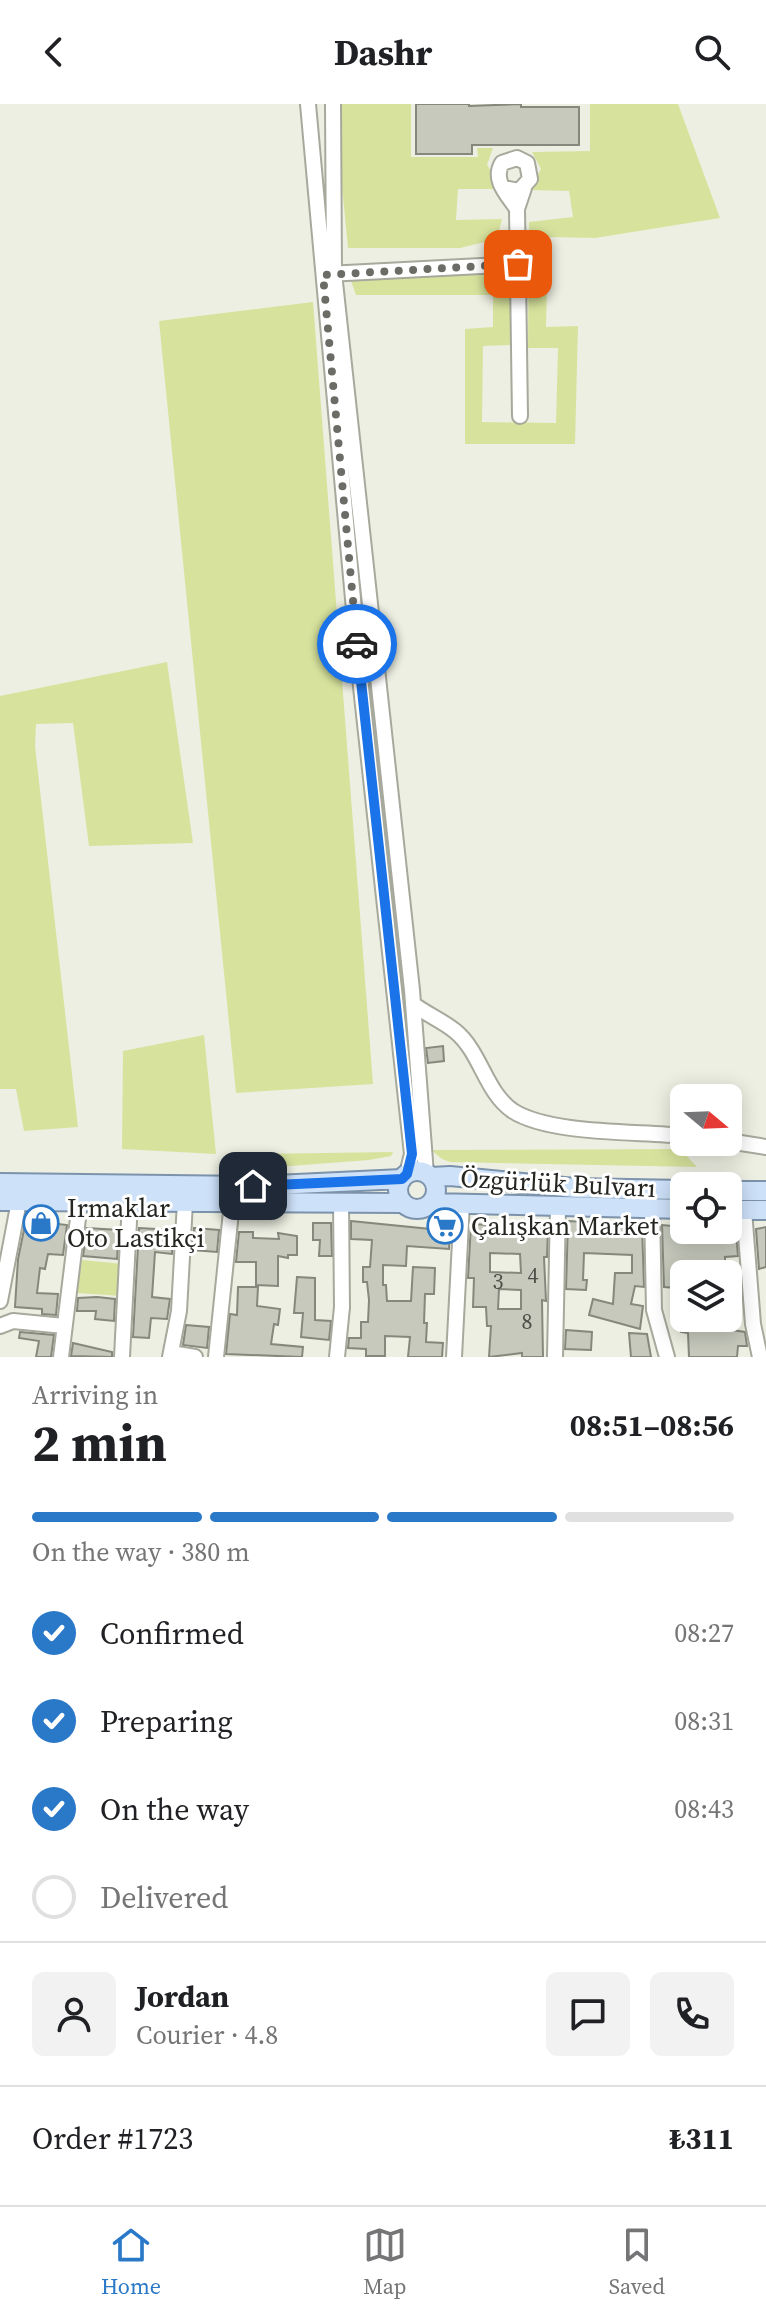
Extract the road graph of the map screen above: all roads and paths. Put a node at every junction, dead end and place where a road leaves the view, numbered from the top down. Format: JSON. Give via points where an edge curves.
{"nodes":[{"id":1,"x":308,"y":104,"type":"edge"},
{"id":2,"x":333,"y":104,"type":"edge"},
{"id":3,"x":503,"y":188,"type":"junction"},
{"id":4,"x":524,"y":188,"type":"junction"},
{"id":5,"x":517,"y":209,"type":"junction"},
{"id":6,"x":518,"y":264,"type":"junction"},
{"id":7,"x":328,"y":274,"type":"junction"},
{"id":8,"x":520,"y":416,"type":"dead end"},
{"id":9,"x":413,"y":1004,"type":"junction"},
{"id":10,"x":670,"y":1135,"type":"edge"},
{"id":11,"x":742,"y":1143,"type":"edge"},
{"id":12,"x":766,"y":1147,"type":"edge"},
{"id":13,"x":417,"y":1176,"type":"junction"},
{"id":14,"x":0,"y":1183,"type":"edge"},
{"id":15,"x":670,"y":1190,"type":"edge"},
{"id":16,"x":742,"y":1191,"type":"edge"},
{"id":17,"x":766,"y":1191,"type":"edge"},
{"id":18,"x":0,"y":1201,"type":"edge"},
{"id":19,"x":19,"y":1201,"type":"junction"},
{"id":20,"x":80,"y":1202,"type":"junction"},
{"id":21,"x":130,"y":1202,"type":"junction"},
{"id":22,"x":185,"y":1202,"type":"junction"},
{"id":23,"x":232,"y":1202,"type":"junction"},
{"id":24,"x":341,"y":1202,"type":"junction"},
{"id":25,"x":403,"y":1203,"type":"junction"},
{"id":26,"x":431,"y":1203,"type":"junction"},
{"id":27,"x":462,"y":1203,"type":"junction"},
{"id":28,"x":558,"y":1206,"type":"junction"},
{"id":29,"x":652,"y":1209,"type":"junction"},
{"id":30,"x":670,"y":1209,"type":"edge"},
{"id":31,"x":742,"y":1210,"type":"edge"},
{"id":32,"x":766,"y":1210,"type":"edge"},
{"id":33,"x":741,"y":1244,"type":"edge"},
{"id":34,"x":0,"y":1301,"type":"edge"},
{"id":35,"x":0,"y":1326,"type":"edge"},
{"id":36,"x":64,"y":1326,"type":"junction"},
{"id":37,"x":171,"y":1355,"type":"edge"},
{"id":38,"x":61,"y":1357,"type":"edge"},
{"id":39,"x":122,"y":1357,"type":"edge"},
{"id":40,"x":195,"y":1357,"type":"edge"},
{"id":41,"x":216,"y":1357,"type":"edge"},
{"id":42,"x":337,"y":1357,"type":"edge"},
{"id":43,"x":454,"y":1357,"type":"edge"},
{"id":44,"x":555,"y":1357,"type":"edge"},
{"id":45,"x":667,"y":1357,"type":"edge"},
{"id":46,"x":760,"y":1357,"type":"edge"}],
"edges":[{"from":1,"to":7,"type":"street"},
{"from":2,"to":7,"type":"street"},
{"from":3,"to":4,"type":"street"},
{"from":3,"to":4,"type":"street","via":[[497,178],[499,167],[506,159],[517,158],[527,163],[531,174]]},
{"from":3,"to":5,"type":"street"},
{"from":4,"to":5,"type":"street"},
{"from":5,"to":6,"type":"street"},
{"from":6,"to":7,"type":"street"},
{"from":6,"to":8,"type":"street"},
{"from":7,"to":9,"type":"street"},
{"from":7,"to":13,"type":"street","via":[[361,687]]},
{"from":9,"to":10,"type":"street","via":[[456,1031],[511,1110],[549,1124]]},
{"from":9,"to":13,"type":"street"},
{"from":11,"to":12,"type":"street"},
{"from":13,"to":14,"type":"main road","name":"Özgürlük Bulvarı","via":[[253,1186]]},
{"from":13,"to":15,"type":"main road","name":"Özgürlük Bulvarı"},
{"from":13,"to":25,"type":"main road","via":[[398,1188]]},
{"from":13,"to":26,"type":"main road","via":[[436,1193]]},
{"from":16,"to":17,"type":"main road"},
{"from":18,"to":19,"type":"main road"},
{"from":19,"to":20,"type":"main road"},
{"from":19,"to":34,"type":"street"},
{"from":20,"to":21,"type":"main road"},
{"from":20,"to":36,"type":"street"},
{"from":21,"to":22,"type":"main road"},
{"from":21,"to":39,"type":"street"},
{"from":22,"to":23,"type":"main road"},
{"from":22,"to":37,"type":"street"},
{"from":23,"to":24,"type":"main road"},
{"from":23,"to":41,"type":"street"},
{"from":24,"to":25,"type":"main road"},
{"from":24,"to":42,"type":"street"},
{"from":25,"to":26,"type":"main road","via":[[414,1209]]},
{"from":26,"to":27,"type":"main road","name":"Özgürlük Bulvarı"},
{"from":27,"to":28,"type":"main road","name":"Özgürlük Bulvarı"},
{"from":27,"to":43,"type":"street"},
{"from":28,"to":29,"type":"main road","name":"Özgürlük Bulvarı"},
{"from":28,"to":44,"type":"street"},
{"from":29,"to":30,"type":"main road","name":"Özgürlük Bulvarı"},
{"from":29,"to":45,"type":"street","via":[[654,1310]]},
{"from":31,"to":32,"type":"main road"},
{"from":33,"to":46,"type":"street"},
{"from":35,"to":36,"type":"street","via":[[13,1321]]},
{"from":36,"to":38,"type":"street"},
{"from":37,"to":40,"type":"street"}]}
